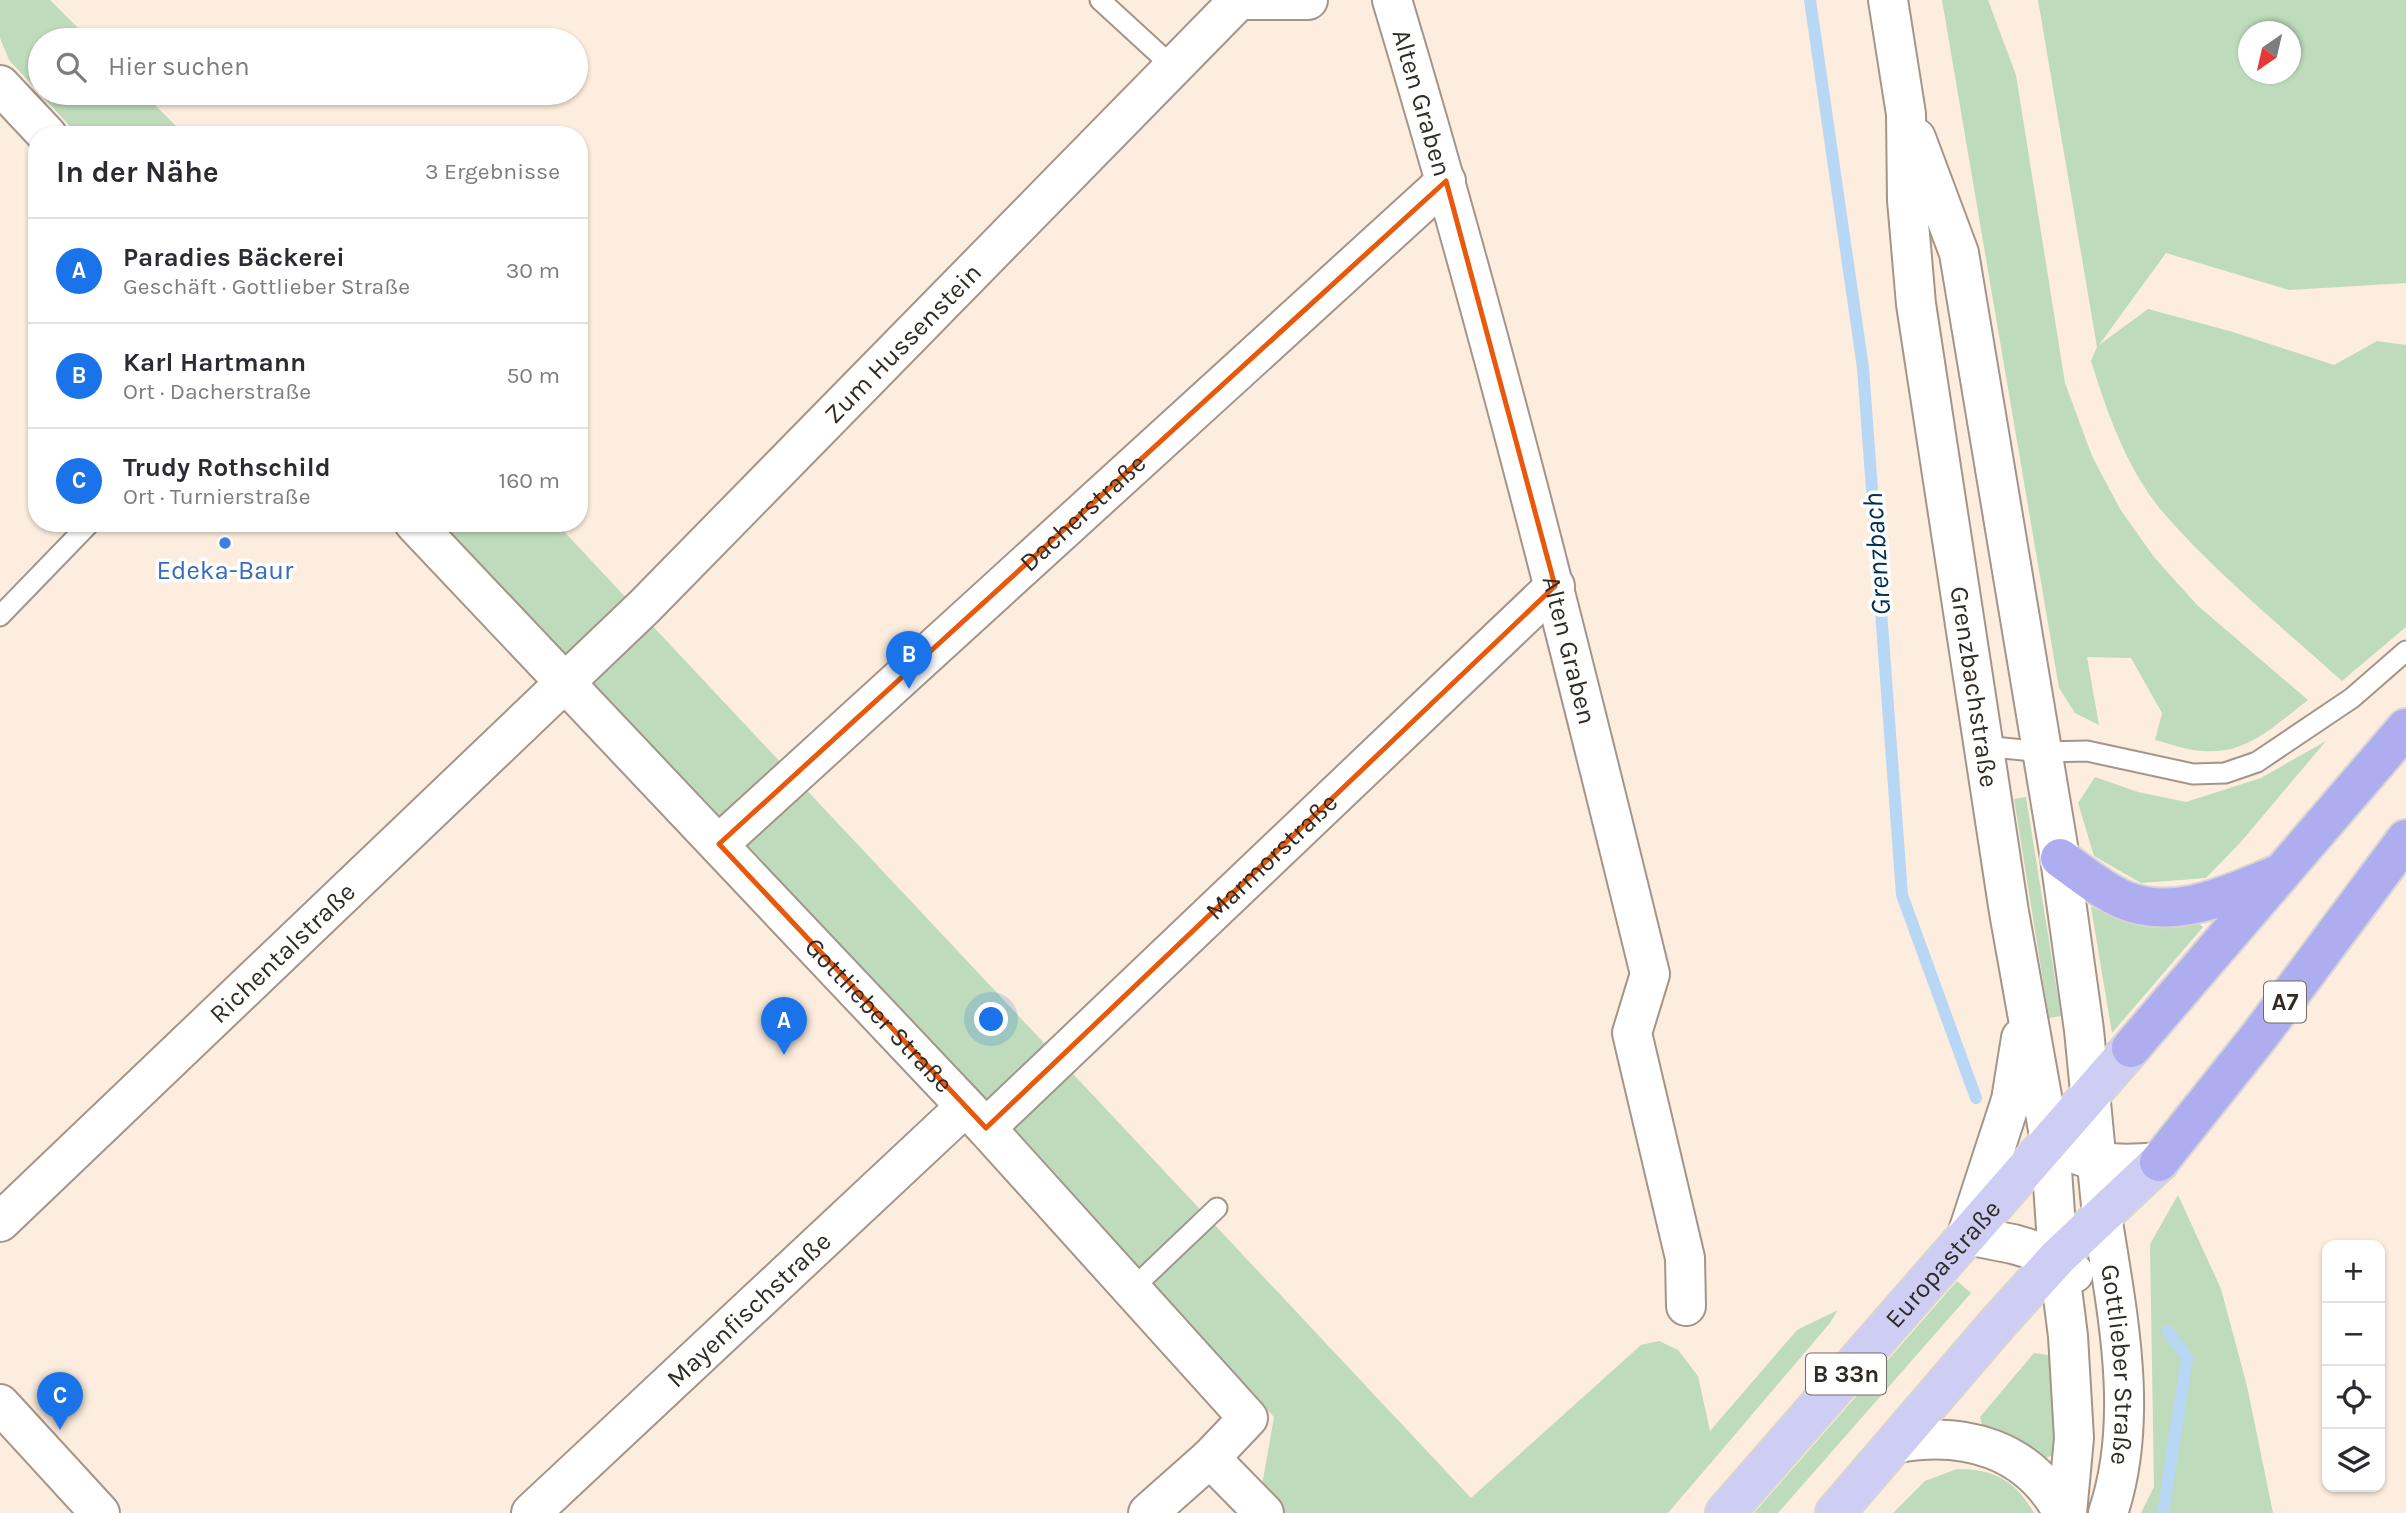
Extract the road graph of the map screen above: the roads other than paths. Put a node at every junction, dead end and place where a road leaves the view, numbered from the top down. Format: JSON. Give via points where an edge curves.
{"nodes":[{"id":1,"x":1100,"y":0,"type":"edge"},
{"id":2,"x":1239,"y":0,"type":"edge"},
{"id":3,"x":1308,"y":0,"type":"edge"},
{"id":4,"x":1392,"y":0,"type":"edge"},
{"id":5,"x":1888,"y":0,"type":"edge"},
{"id":6,"x":1173,"y":67,"type":"junction"},
{"id":7,"x":0,"y":85,"type":"edge"},
{"id":8,"x":1906,"y":114,"type":"junction"},
{"id":9,"x":39,"y":126,"type":"edge"},
{"id":10,"x":1447,"y":181,"type":"junction"},
{"id":11,"x":81,"y":532,"type":"edge"},
{"id":12,"x":422,"y":532,"type":"edge"},
{"id":13,"x":1555,"y":586,"type":"junction"},
{"id":14,"x":0,"y":616,"type":"edge"},
{"id":15,"x":2406,"y":651,"type":"edge"},
{"id":16,"x":565,"y":683,"type":"junction"},
{"id":17,"x":2406,"y":728,"type":"edge"},
{"id":18,"x":1984,"y":746,"type":"junction"},
{"id":19,"x":2043,"y":752,"type":"junction"},
{"id":20,"x":2406,"y":839,"type":"edge"},
{"id":21,"x":719,"y":844,"type":"junction"},
{"id":22,"x":2060,"y":858,"type":"junction"},
{"id":23,"x":2281,"y":873,"type":"junction"},
{"id":24,"x":2022,"y":994,"type":"junction"},
{"id":25,"x":2131,"y":1048,"type":"joint"},
{"id":26,"x":2089,"y":1094,"type":"junction"},
{"id":27,"x":976,"y":1117,"type":"junction"},
{"id":28,"x":2050,"y":1141,"type":"junction"},
{"id":29,"x":2095,"y":1162,"type":"junction"},
{"id":30,"x":2159,"y":1162,"type":"junction"},
{"id":31,"x":1217,"y":1208,"type":"dead end"},
{"id":32,"x":2102,"y":1216,"type":"junction"},
{"id":33,"x":0,"y":1222,"type":"edge"},
{"id":34,"x":1967,"y":1235,"type":"junction"},
{"id":35,"x":2058,"y":1257,"type":"junction"},
{"id":36,"x":1132,"y":1289,"type":"junction"},
{"id":37,"x":1686,"y":1307,"type":"dead end"},
{"id":38,"x":2118,"y":1321,"type":"junction"},
{"id":39,"x":0,"y":1404,"type":"edge"},
{"id":40,"x":1898,"y":1443,"type":"junction"},
{"id":41,"x":1210,"y":1458,"type":"junction"},
{"id":42,"x":100,"y":1513,"type":"edge"},
{"id":43,"x":531,"y":1513,"type":"edge"},
{"id":44,"x":1148,"y":1513,"type":"edge"},
{"id":45,"x":1264,"y":1513,"type":"edge"},
{"id":46,"x":1725,"y":1513,"type":"edge"},
{"id":47,"x":1835,"y":1513,"type":"edge"},
{"id":48,"x":2065,"y":1513,"type":"edge"},
{"id":49,"x":2108,"y":1513,"type":"edge"}],
"edges":[{"from":1,"to":6,"type":"lane"},
{"from":2,"to":3,"type":"street"},
{"from":2,"to":6,"type":"street","name":"Zum Hussenstein"},
{"from":4,"to":10,"type":"street","name":"Alten Graben"},
{"from":5,"to":8,"type":"street","name":"Grenzbachstraße"},
{"from":6,"to":16,"type":"street","name":"Zum Hussenstein"},
{"from":7,"to":9,"type":"street"},
{"from":8,"to":18,"type":"street","name":"Grenzbachstraße","via":[[1907,200],[1916,304]]},
{"from":8,"to":19,"type":"street","name":"Grenzbachstraße","via":[[1959,253]]},
{"from":10,"to":13,"type":"street","name":"Alten Graben"},
{"from":10,"to":21,"type":"street","name":"Dacherstraße"},
{"from":11,"to":14,"type":"lane"},
{"from":12,"to":16,"type":"street","name":"Gottlieber Straße"},
{"from":13,"to":27,"type":"street","name":"Marmorstraße"},
{"from":13,"to":37,"type":"street","name":"Alten Graben","via":[[1650,974],[1632,1033],[1685,1258]]},
{"from":15,"to":19,"type":"lane","via":[[2352,698],[2258,762],[2225,772],[2193,774],[2087,751]]},
{"from":16,"to":21,"type":"street","name":"Gottlieber Straße"},
{"from":16,"to":33,"type":"street","name":"Richentalstraße"},
{"from":17,"to":23,"type":"highway"},
{"from":18,"to":19,"type":"lane"},
{"from":18,"to":24,"type":"street","name":"Grenzbachstraße"},
{"from":19,"to":22,"type":"street","name":"Grenzbachstraße"},
{"from":20,"to":30,"type":"highway","number":"A7"},
{"from":21,"to":27,"type":"street","name":"Gottlieber Straße"},
{"from":22,"to":23,"type":"highway","via":[[2124,899],[2160,907],[2192,905]]},
{"from":22,"to":26,"type":"street","name":"Grenzbachstraße"},
{"from":23,"to":25,"type":"highway"},
{"from":24,"to":28,"type":"street","name":"Grenzbachstraße"},
{"from":24,"to":34,"type":"street","via":[[2020,1048],[2011,1100]]},
{"from":25,"to":26,"type":"main road","name":"Europastraße","number":"B 33n"},
{"from":26,"to":28,"type":"main road","name":"Europastraße","number":"B 33n"},
{"from":26,"to":29,"type":"street","name":"Grenzbachstraße"},
{"from":27,"to":36,"type":"street","name":"Gottlieber Straße"},
{"from":27,"to":43,"type":"street","name":"Mayenfischstraße"},
{"from":28,"to":29,"type":"street"},
{"from":28,"to":34,"type":"main road","name":"Europastraße","number":"B 33n"},
{"from":28,"to":35,"type":"street","name":"Grenzbachstraße"},
{"from":29,"to":30,"type":"street"},
{"from":29,"to":32,"type":"street","name":"Grenzbachstraße"},
{"from":30,"to":32,"type":"main road"},
{"from":31,"to":36,"type":"lane"},
{"from":32,"to":35,"type":"main road"},
{"from":32,"to":38,"type":"street","name":"Gottlieber Straße"},
{"from":34,"to":35,"type":"street"},
{"from":34,"to":46,"type":"main road","name":"Europastraße","number":"B 33n"},
{"from":35,"to":38,"type":"street"},
{"from":35,"to":40,"type":"main road"},
{"from":35,"to":48,"type":"street","name":"Gottlieber Straße","via":[[2074,1438]]},
{"from":36,"to":41,"type":"street","name":"Gottlieber Straße","via":[[1248,1418]]},
{"from":38,"to":49,"type":"street","name":"Gottlieber Straße","via":[[2122,1443],[2117,1489]]},
{"from":39,"to":42,"type":"street"},
{"from":40,"to":47,"type":"main road"},
{"from":40,"to":48,"type":"street","via":[[1949,1438],[1978,1443],[2030,1472]]},
{"from":41,"to":44,"type":"street"},
{"from":41,"to":45,"type":"street"}]}
